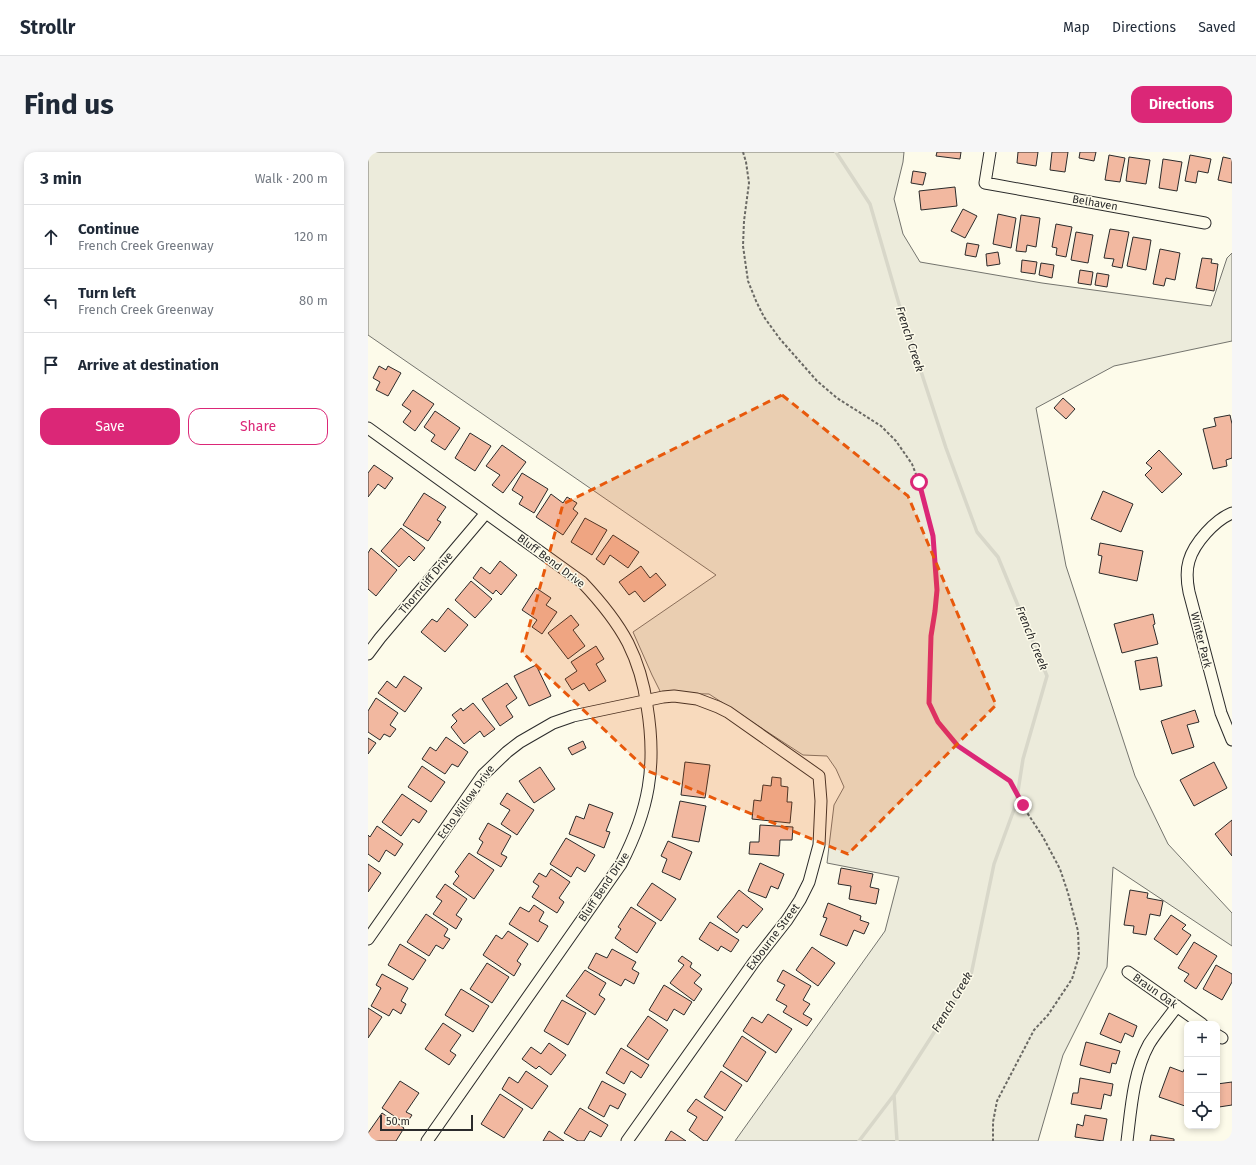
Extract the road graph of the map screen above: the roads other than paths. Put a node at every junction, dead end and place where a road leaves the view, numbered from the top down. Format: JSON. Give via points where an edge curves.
{"nodes":[{"id":1,"x":990,"y":152,"type":"edge"},
{"id":2,"x":1206,"y":223,"type":"dead end"},
{"id":3,"x":368,"y":428,"type":"edge"},
{"id":4,"x":486,"y":513,"type":"junction"},
{"id":5,"x":1232,"y":513,"type":"edge"},
{"id":6,"x":368,"y":654,"type":"edge"},
{"id":7,"x":646,"y":700,"type":"junction"},
{"id":8,"x":1232,"y":740,"type":"edge"},
{"id":9,"x":368,"y":939,"type":"edge"},
{"id":10,"x":1128,"y":972,"type":"dead end"},
{"id":11,"x":1177,"y":1006,"type":"junction"},
{"id":12,"x":1198,"y":1021,"type":"edge"},
{"id":13,"x":427,"y":1141,"type":"edge"},
{"id":14,"x":627,"y":1141,"type":"edge"},
{"id":15,"x":1126,"y":1141,"type":"edge"}],
"edges":[{"from":1,"to":2,"type":"street","name":"Belhaven","via":[[985,183]]},
{"from":3,"to":4,"type":"street","name":"Bluff Bend Drive"},
{"from":4,"to":6,"type":"street","name":"Thorncliff Drive"},
{"from":4,"to":7,"type":"street","name":"Bluff Bend Drive","via":[[582,582],[603,604],[628,642],[637,663]]},
{"from":5,"to":8,"type":"street","name":"Winter Park","via":[[1210,528],[1200,539],[1189,561],[1187,581],[1219,707]]},
{"from":7,"to":9,"type":"street","name":"Echo Willow Drive","via":[[553,722],[507,752],[484,775]]},
{"from":7,"to":13,"type":"street","name":"Bluff Bend Drive","via":[[652,753],[650,779],[632,844],[621,864]]},
{"from":7,"to":14,"type":"street","name":"Exbourne Street","via":[[686,697],[708,702],[728,712],[819,776],[821,801],[819,845],[809,882],[800,900]]},
{"from":10,"to":11,"type":"street","name":"Braun Oak"},
{"from":11,"to":12,"type":"street","name":"Braun Oak"},
{"from":11,"to":15,"type":"street","via":[[1149,1044],[1140,1064]]}]}
